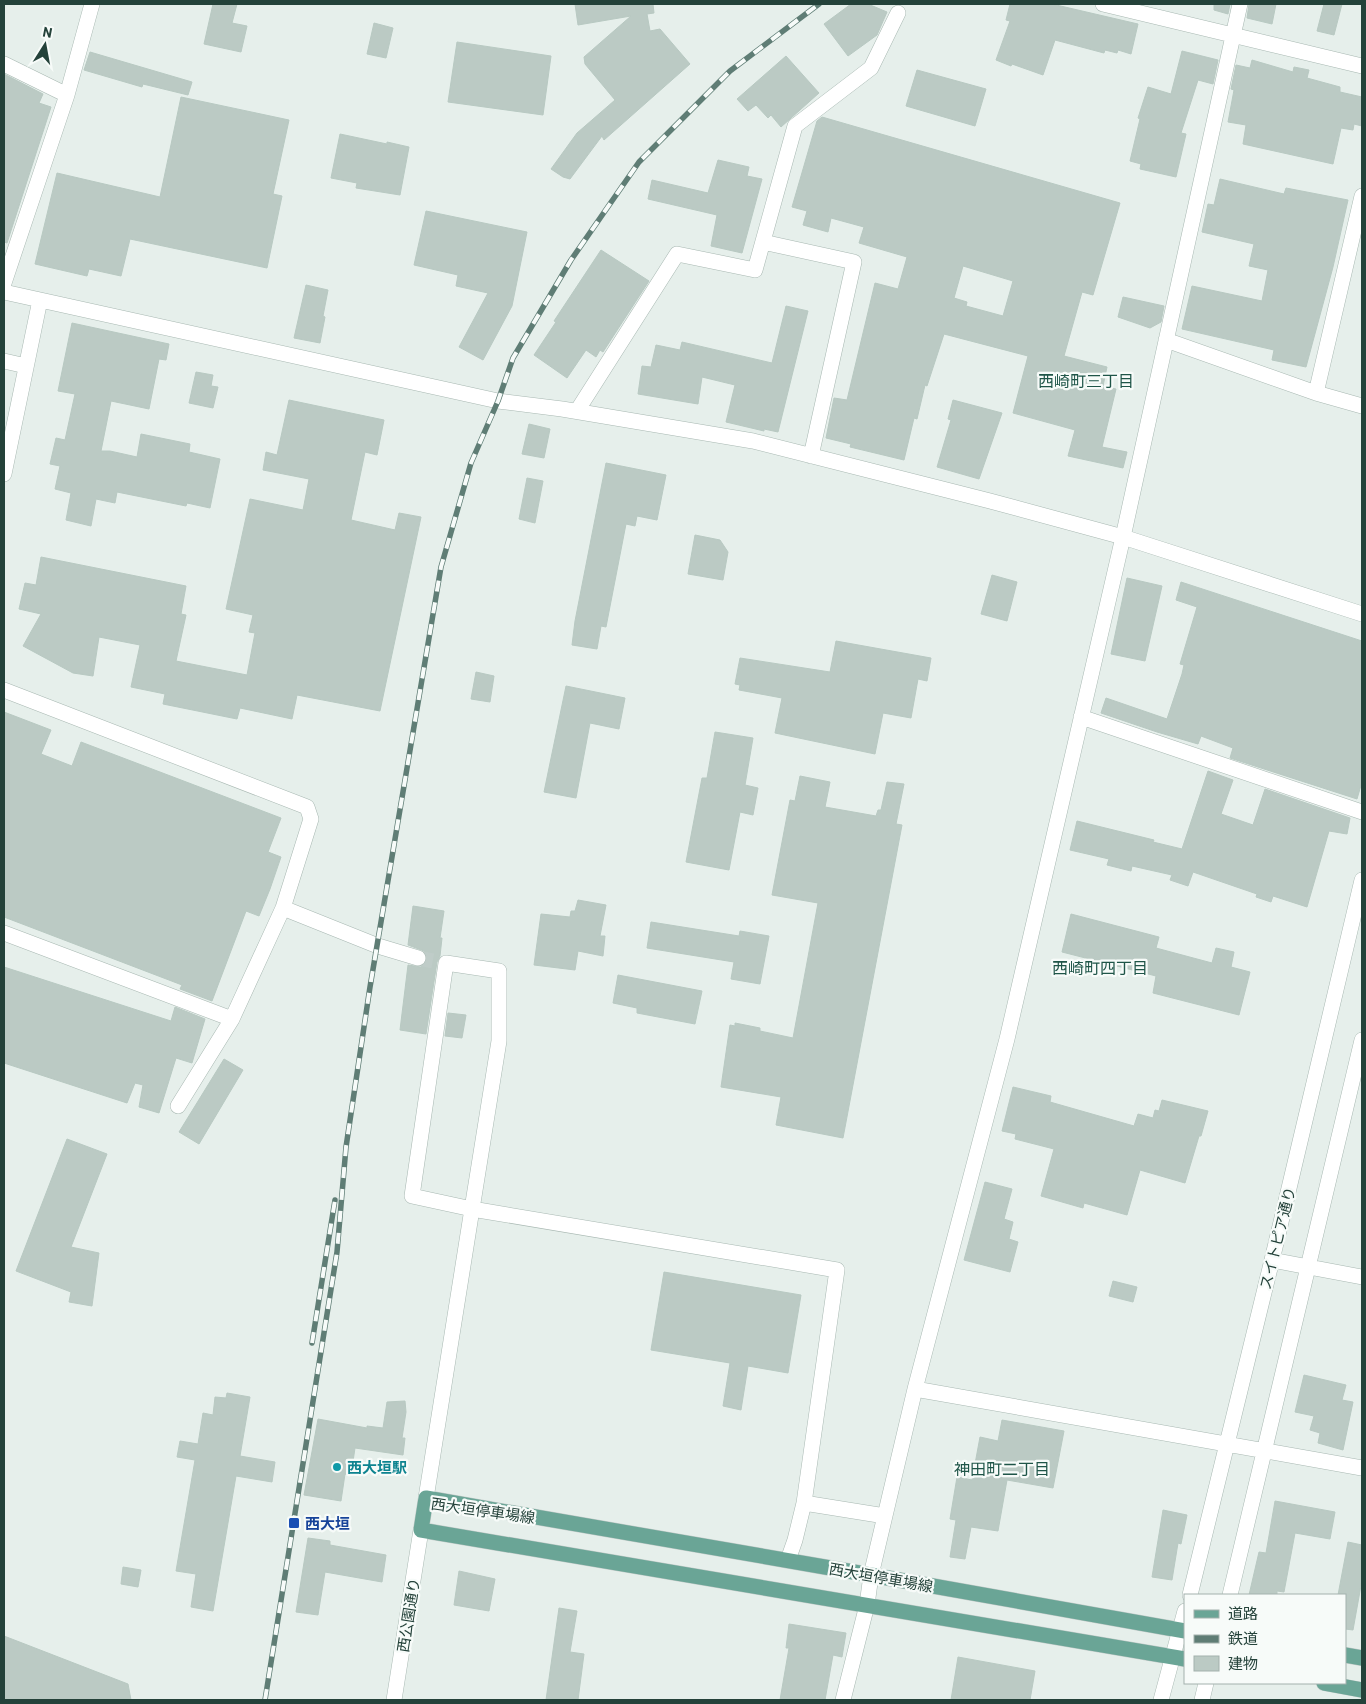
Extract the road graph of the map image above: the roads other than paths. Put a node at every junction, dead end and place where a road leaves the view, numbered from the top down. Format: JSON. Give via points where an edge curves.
{"nodes":[{"id":1,"x":92,"y":4,"type":"edge"},
{"id":2,"x":1103,"y":4,"type":"edge"},
{"id":3,"x":1240,"y":4,"type":"edge"},
{"id":4,"x":898,"y":13,"type":"dead end"},
{"id":5,"x":1233,"y":34,"type":"junction"},
{"id":6,"x":4,"y":64,"type":"edge"},
{"id":7,"x":1362,"y":66,"type":"edge"},
{"id":8,"x":67,"y":94,"type":"junction"},
{"id":9,"x":1362,"y":196,"type":"edge"},
{"id":10,"x":763,"y":242,"type":"junction"},
{"id":11,"x":4,"y":283,"type":"edge"},
{"id":12,"x":4,"y":292,"type":"edge"},
{"id":13,"x":40,"y":300,"type":"junction"},
{"id":14,"x":1166,"y":340,"type":"junction"},
{"id":15,"x":4,"y":361,"type":"edge"},
{"id":16,"x":26,"y":366,"type":"junction"},
{"id":17,"x":1316,"y":393,"type":"junction"},
{"id":18,"x":1362,"y":406,"type":"edge"},
{"id":19,"x":577,"y":412,"type":"junction"},
{"id":20,"x":811,"y":456,"type":"junction"},
{"id":21,"x":4,"y":474,"type":"edge"},
{"id":22,"x":1123,"y":537,"type":"junction"},
{"id":23,"x":1362,"y":614,"type":"edge"},
{"id":24,"x":4,"y":690,"type":"edge"},
{"id":25,"x":1081,"y":717,"type":"junction"},
{"id":26,"x":1362,"y":812,"type":"edge"},
{"id":27,"x":1362,"y":880,"type":"edge"},
{"id":28,"x":283,"y":908,"type":"junction"},
{"id":29,"x":4,"y":934,"type":"edge"},
{"id":30,"x":418,"y":958,"type":"tunnel mouth"},
{"id":31,"x":232,"y":1019,"type":"junction"},
{"id":32,"x":1362,"y":1040,"type":"edge"},
{"id":33,"x":178,"y":1106,"type":"dead end"},
{"id":34,"x":472,"y":1209,"type":"junction"},
{"id":35,"x":1272,"y":1260,"type":"junction"},
{"id":36,"x":1308,"y":1266,"type":"junction"},
{"id":37,"x":1362,"y":1277,"type":"edge"},
{"id":38,"x":915,"y":1389,"type":"junction"},
{"id":39,"x":1227,"y":1444,"type":"junction"},
{"id":40,"x":1265,"y":1451,"type":"junction"},
{"id":41,"x":1362,"y":1468,"type":"edge"},
{"id":42,"x":426,"y":1498,"type":"junction"},
{"id":43,"x":804,"y":1503,"type":"junction"},
{"id":44,"x":885,"y":1516,"type":"junction"},
{"id":45,"x":421,"y":1530,"type":"junction"},
{"id":46,"x":788,"y":1560,"type":"junction"},
{"id":47,"x":871,"y":1575,"type":"junction"},
{"id":48,"x":1190,"y":1594,"type":"edge"},
{"id":49,"x":1230,"y":1594,"type":"edge"},
{"id":50,"x":867,"y":1605,"type":"junction"},
{"id":51,"x":1184,"y":1618,"type":"edge"},
{"id":52,"x":1182,"y":1631,"type":"edge"},
{"id":53,"x":1346,"y":1655,"type":"edge"},
{"id":54,"x":1178,"y":1658,"type":"edge"},
{"id":55,"x":1362,"y":1658,"type":"edge"},
{"id":56,"x":1206,"y":1684,"type":"edge"},
{"id":57,"x":1329,"y":1684,"type":"edge"},
{"id":58,"x":1362,"y":1690,"type":"edge"},
{"id":59,"x":394,"y":1700,"type":"edge"},
{"id":60,"x":843,"y":1700,"type":"edge"},
{"id":61,"x":1161,"y":1700,"type":"edge"},
{"id":62,"x":1202,"y":1700,"type":"edge"}],
"edges":[{"from":1,"to":8,"type":"street"},
{"from":2,"to":5,"type":"street"},
{"from":3,"to":5,"type":"street"},
{"from":4,"to":10,"type":"street","via":[[870,68],[795,126]]},
{"from":5,"to":7,"type":"street"},
{"from":5,"to":14,"type":"street"},
{"from":6,"to":8,"type":"street"},
{"from":8,"to":11,"type":"street"},
{"from":9,"to":17,"type":"street"},
{"from":10,"to":19,"type":"street","via":[[755,270],[677,254]]},
{"from":10,"to":20,"type":"street","via":[[854,262]]},
{"from":12,"to":13,"type":"street"},
{"from":13,"to":16,"type":"street"},
{"from":13,"to":19,"type":"street","via":[[498,401]]},
{"from":14,"to":17,"type":"street"},
{"from":14,"to":22,"type":"street"},
{"from":15,"to":16,"type":"street"},
{"from":16,"to":21,"type":"street"},
{"from":17,"to":18,"type":"street"},
{"from":19,"to":20,"type":"street","via":[[718,434]]},
{"from":20,"to":22,"type":"street"},
{"from":22,"to":23,"type":"street"},
{"from":22,"to":25,"type":"street"},
{"from":24,"to":28,"type":"street","via":[[307,807],[311,819]]},
{"from":25,"to":26,"type":"street"},
{"from":25,"to":38,"type":"street","via":[[1007,1039]]},
{"from":27,"to":35,"type":"street","name":"スイトピア通り"},
{"from":28,"to":30,"type":"street","via":[[378,946]]},
{"from":28,"to":31,"type":"street"},
{"from":29,"to":31,"type":"street"},
{"from":31,"to":33,"type":"street"},
{"from":32,"to":36,"type":"street"},
{"from":34,"to":34,"type":"street","via":[[499,1042],[499,970],[443,963],[412,1196]]},
{"from":34,"to":42,"type":"street"},
{"from":34,"to":43,"type":"street","via":[[837,1270]]},
{"from":35,"to":36,"type":"street"},
{"from":35,"to":39,"type":"street","name":"スイトピア通り"},
{"from":36,"to":37,"type":"street"},
{"from":36,"to":40,"type":"street"},
{"from":38,"to":39,"type":"street"},
{"from":38,"to":44,"type":"street"},
{"from":39,"to":40,"type":"street"},
{"from":39,"to":48,"type":"street","name":"スイトピア通り"},
{"from":40,"to":41,"type":"street"},
{"from":40,"to":49,"type":"street"},
{"from":42,"to":45,"type":"main road","name":"西大垣停車場線"},
{"from":42,"to":46,"type":"main road","name":"西大垣停車場線"},
{"from":43,"to":44,"type":"street"},
{"from":43,"to":46,"type":"street"},
{"from":44,"to":47,"type":"street"},
{"from":45,"to":50,"type":"main road","name":"西大垣停車場線"},
{"from":45,"to":59,"type":"street","name":"西公園通り"},
{"from":46,"to":47,"type":"main road","name":"西大垣停車場線"},
{"from":47,"to":50,"type":"street"},
{"from":47,"to":52,"type":"main road","name":"西大垣停車場線"},
{"from":50,"to":54,"type":"main road","name":"西大垣停車場線"},
{"from":50,"to":60,"type":"street"},
{"from":51,"to":52,"type":"street"},
{"from":52,"to":54,"type":"street"},
{"from":53,"to":55,"type":"main road"},
{"from":54,"to":61,"type":"street"},
{"from":56,"to":62,"type":"street"},
{"from":57,"to":58,"type":"main road"}]}
